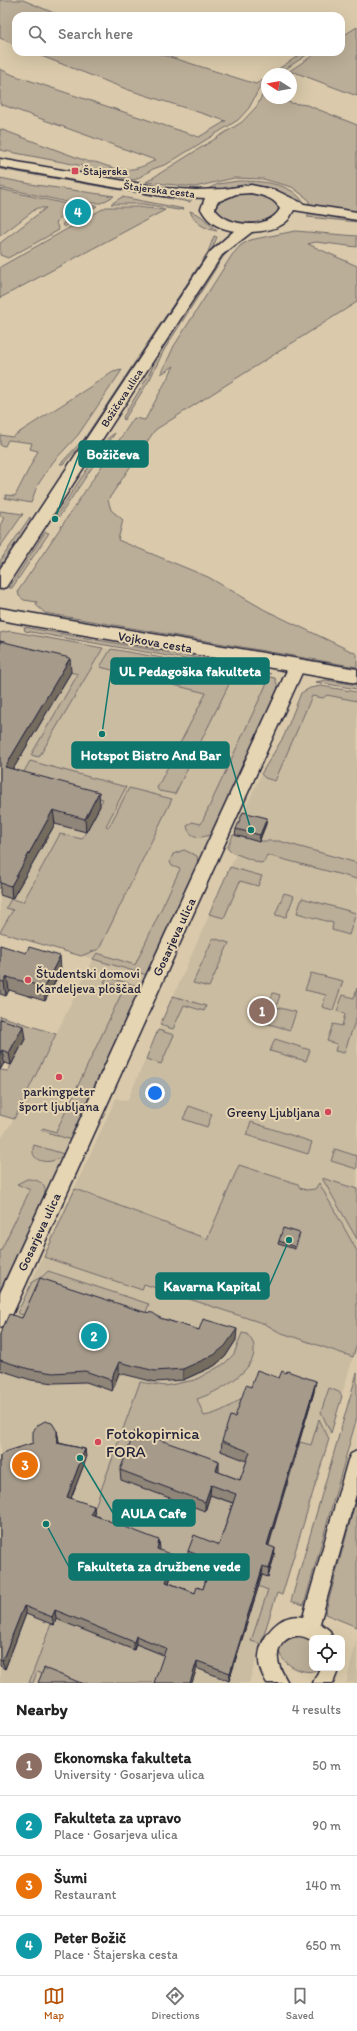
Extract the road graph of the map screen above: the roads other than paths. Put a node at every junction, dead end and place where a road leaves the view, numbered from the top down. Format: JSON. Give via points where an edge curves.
{"nodes":[{"id":1,"x":0,"y":163,"type":"edge"},
{"id":2,"x":0,"y":172,"type":"edge"},
{"id":3,"x":224,"y":193,"type":"junction"},
{"id":4,"x":282,"y":199,"type":"junction"},
{"id":5,"x":357,"y":216,"type":"edge"},
{"id":6,"x":214,"y":217,"type":"junction"},
{"id":7,"x":273,"y":223,"type":"junction"},
{"id":8,"x":357,"y":225,"type":"edge"},
{"id":9,"x":250,"y":228,"type":"junction"},
{"id":10,"x":217,"y":252,"type":"junction"},
{"id":11,"x":0,"y":583,"type":"edge"},
{"id":12,"x":0,"y":614,"type":"edge"},
{"id":13,"x":297,"y":666,"type":"junction"},
{"id":14,"x":357,"y":676,"type":"edge"},
{"id":15,"x":0,"y":1317,"type":"edge"},
{"id":16,"x":357,"y":1460,"type":"edge"},
{"id":17,"x":316,"y":1633,"type":"edge"},
{"id":18,"x":329,"y":1671,"type":"edge"},
{"id":19,"x":278,"y":1683,"type":"edge"},
{"id":20,"x":323,"y":1683,"type":"edge"}],
"edges":[{"from":1,"to":3,"type":"main road","name":"Štajerska cesta","via":[[164,192]]},
{"from":2,"to":6,"type":"main road","name":"Štajerska cesta","via":[[169,202]]},
{"from":3,"to":4,"type":"main road","name":"Štajerska cesta","via":[[255,190]]},
{"from":3,"to":6,"type":"main road","name":"Štajerska cesta","via":[[210,202],[208,207]]},
{"from":4,"to":5,"type":"main road","name":"Štajerska cesta","via":[[307,209]]},
{"from":4,"to":7,"type":"main road","via":[[286,205],[286,213],[282,219]]},
{"from":6,"to":9,"type":"main road","name":"Štajerska cesta","via":[[233,226]]},
{"from":6,"to":10,"type":"street","name":"Božičeva ulica","via":[[223,230]]},
{"from":7,"to":8,"type":"main road","name":"Štajerska cesta","via":[[312,221]]},
{"from":7,"to":9,"type":"main road","name":"Štajerska cesta"},
{"from":9,"to":10,"type":"street","name":"Božičeva ulica"},
{"from":10,"to":11,"type":"street","name":"Božičeva ulica"},
{"from":12,"to":13,"type":"street","name":"Vojkova cesta"},
{"from":13,"to":14,"type":"street","name":"Vojkova cesta"},
{"from":13,"to":15,"type":"street","name":"Gosarjeva ulica"},
{"from":16,"to":17,"type":"street"},
{"from":17,"to":19,"type":"street","via":[[298,1625],[286,1628],[276,1636],[270,1648],[269,1662],[270,1670]]},
{"from":18,"to":20,"type":"street"}]}
